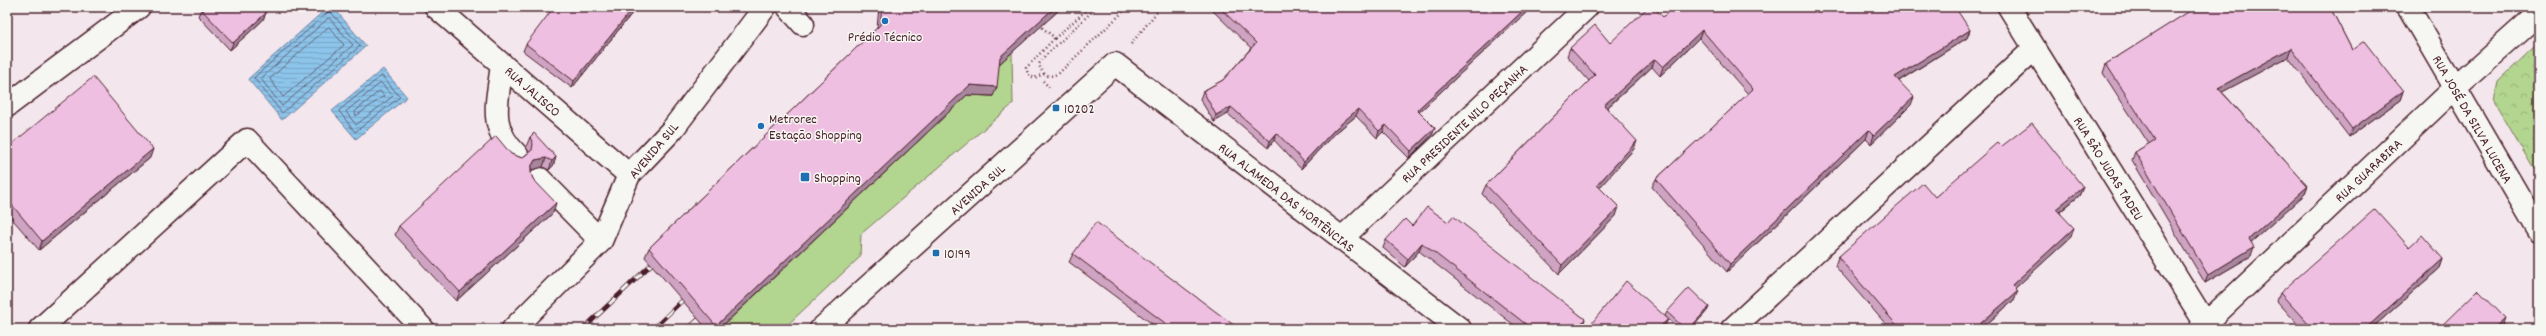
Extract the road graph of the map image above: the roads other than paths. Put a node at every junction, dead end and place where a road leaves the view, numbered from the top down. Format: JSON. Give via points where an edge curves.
{"nodes":[{"id":1,"x":139,"y":7,"type":"edge"},
{"id":2,"x":765,"y":7,"type":"edge"},
{"id":3,"x":788,"y":7,"type":"edge"},
{"id":4,"x":1587,"y":7,"type":"edge"},
{"id":5,"x":2009,"y":7,"type":"edge"},
{"id":6,"x":2408,"y":7,"type":"edge"},
{"id":7,"x":442,"y":9,"type":"edge"},
{"id":8,"x":2539,"y":13,"type":"edge"},
{"id":9,"x":803,"y":24,"type":"dead end"},
{"id":10,"x":2034,"y":49,"type":"junction"},
{"id":11,"x":502,"y":64,"type":"junction"},
{"id":12,"x":1115,"y":64,"type":"joint"},
{"id":13,"x":2455,"y":88,"type":"junction"},
{"id":14,"x":7,"y":106,"type":"edge"},
{"id":15,"x":516,"y":155,"type":"edge"},
{"id":16,"x":630,"y":175,"type":"junction"},
{"id":17,"x":540,"y":179,"type":"dead end"},
{"id":18,"x":2539,"y":231,"type":"edge"},
{"id":19,"x":1342,"y":239,"type":"junction"},
{"id":20,"x":601,"y":241,"type":"junction"},
{"id":21,"x":2205,"y":327,"type":"edge"},
{"id":22,"x":40,"y":329,"type":"edge"},
{"id":23,"x":423,"y":329,"type":"edge"},
{"id":24,"x":513,"y":329,"type":"edge"},
{"id":25,"x":821,"y":329,"type":"edge"},
{"id":26,"x":1460,"y":329,"type":"edge"},
{"id":27,"x":1732,"y":329,"type":"edge"}],
"edges":[{"from":1,"to":14,"type":"street"},
{"from":2,"to":16,"type":"street","name":"AVENIDA SUL","via":[[672,130]]},
{"from":3,"to":9,"type":"street"},
{"from":4,"to":19,"type":"street","name":"RUA PRESIDENTE NILO PEÇANHA"},
{"from":5,"to":10,"type":"street","name":"RUA SÃO JUDAS TADEU"},
{"from":6,"to":13,"type":"street","name":"RUA JOSÉ DA SILVA LUCENA"},
{"from":7,"to":11,"type":"street","name":"RUA JALISCO"},
{"from":8,"to":13,"type":"street","name":"RUA GUARABIRA"},
{"from":10,"to":21,"type":"street","name":"RUA SÃO JUDAS TADEU"},
{"from":10,"to":27,"type":"street"},
{"from":11,"to":15,"type":"street","via":[[496,118],[504,142]]},
{"from":11,"to":16,"type":"street","name":"RUA JALISCO"},
{"from":12,"to":19,"type":"street","name":"RUA ALAMEDA DAS HORTÊNCIAS"},
{"from":12,"to":25,"type":"street","name":"AVENIDA SUL"},
{"from":13,"to":18,"type":"street","name":"RUA JOSÉ DA SILVA LUCENA"},
{"from":13,"to":21,"type":"street","name":"RUA GUARABIRA"},
{"from":16,"to":20,"type":"street","name":"AVENIDA SUL"},
{"from":17,"to":20,"type":"street"},
{"from":19,"to":26,"type":"street","name":"RUA ALAMEDA DAS HORTÊNCIAS"},
{"from":20,"to":24,"type":"street","name":"AVENIDA SUL"},
{"from":22,"to":23,"type":"street","via":[[247,140]]}]}
